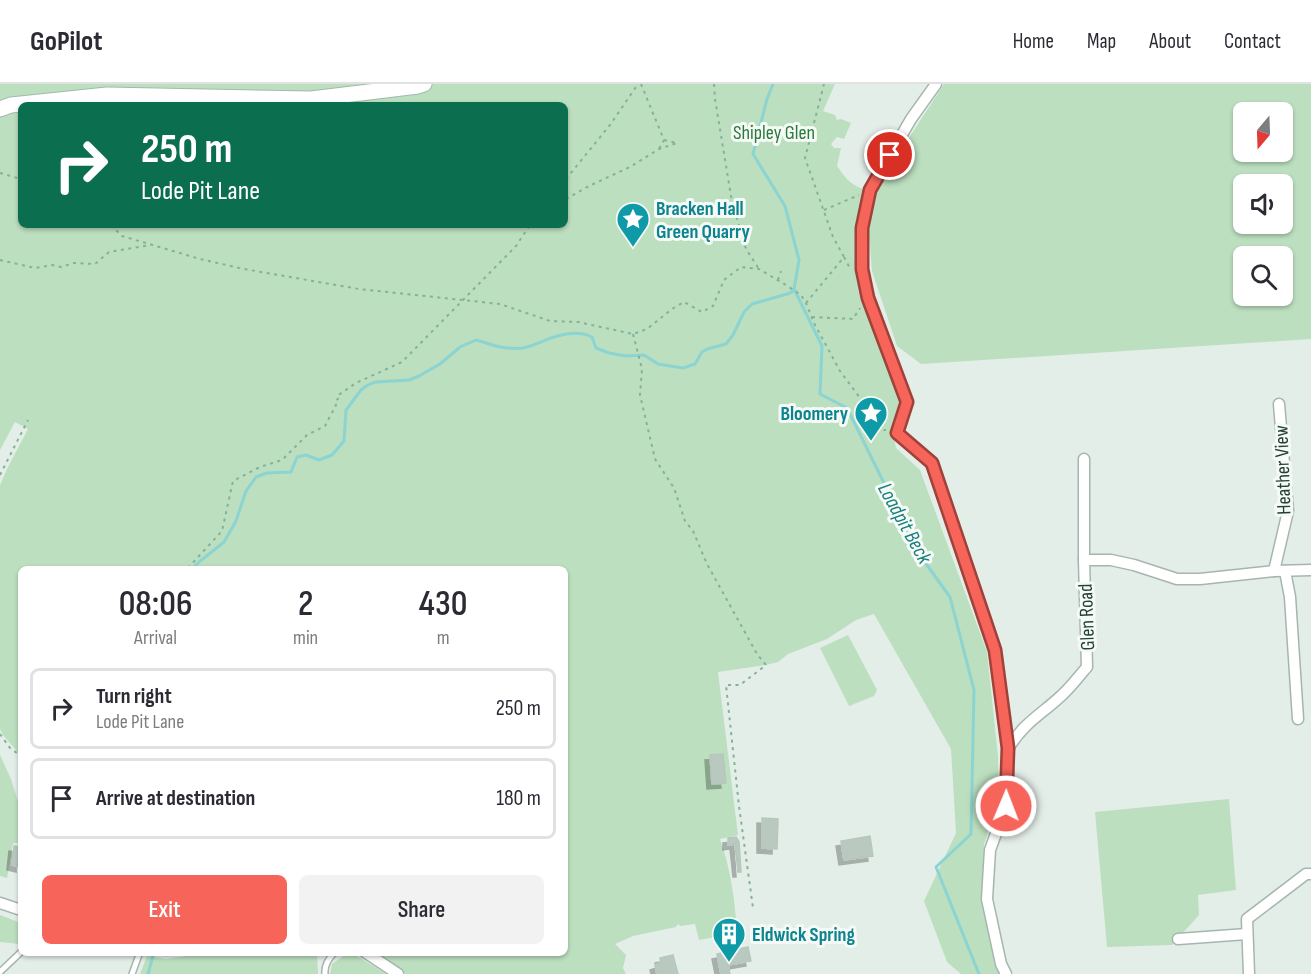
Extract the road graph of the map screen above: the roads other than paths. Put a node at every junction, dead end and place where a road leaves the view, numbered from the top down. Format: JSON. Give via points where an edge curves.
{"nodes":[{"id":1,"x":424,"y":84,"type":"edge"},
{"id":2,"x":936,"y":84,"type":"edge"},
{"id":3,"x":40,"y":102,"type":"edge"},
{"id":4,"x":18,"y":104,"type":"edge"},
{"id":5,"x":0,"y":109,"type":"edge"},
{"id":6,"x":1280,"y":404,"type":"dead end"},
{"id":7,"x":1084,"y":459,"type":"dead end"},
{"id":8,"x":1084,"y":560,"type":"junction"},
{"id":9,"x":1311,"y":570,"type":"edge"},
{"id":10,"x":1279,"y":571,"type":"junction"},
{"id":11,"x":1298,"y":719,"type":"dead end"},
{"id":12,"x":1008,"y":748,"type":"junction"},
{"id":13,"x":1311,"y":874,"type":"edge"},
{"id":14,"x":0,"y":903,"type":"edge"},
{"id":15,"x":18,"y":909,"type":"edge"},
{"id":16,"x":1247,"y":934,"type":"junction"},
{"id":17,"x":1178,"y":939,"type":"dead end"},
{"id":18,"x":18,"y":955,"type":"edge"},
{"id":19,"x":139,"y":956,"type":"edge"},
{"id":20,"x":331,"y":956,"type":"edge"},
{"id":21,"x":372,"y":956,"type":"edge"},
{"id":22,"x":0,"y":972,"type":"edge"},
{"id":23,"x":132,"y":974,"type":"edge"},
{"id":24,"x":325,"y":974,"type":"edge"},
{"id":25,"x":398,"y":974,"type":"edge"},
{"id":26,"x":1006,"y":974,"type":"edge"},
{"id":27,"x":1249,"y":974,"type":"edge"}],
"edges":[{"from":1,"to":3,"type":"street","via":[[311,99],[107,95]]},
{"from":2,"to":12,"type":"street","via":[[870,190],[862,228],[862,269],[868,298],[907,402],[897,433],[932,463],[995,650]]},
{"from":4,"to":5,"type":"street"},
{"from":6,"to":10,"type":"street","name":"Heather View","via":[[1288,511]]},
{"from":7,"to":8,"type":"street","name":"Glen Road"},
{"from":8,"to":10,"type":"street","name":"Glen Road","via":[[1112,560],[1177,579]]},
{"from":8,"to":12,"type":"street","name":"Glen Road","via":[[1088,667]]},
{"from":9,"to":10,"type":"street","name":"Glen Road"},
{"from":10,"to":11,"type":"street","via":[[1290,597]]},
{"from":12,"to":26,"type":"street","via":[[1006,806],[990,850],[987,899]]},
{"from":13,"to":16,"type":"street","via":[[1247,919]]},
{"from":14,"to":15,"type":"street"},
{"from":16,"to":17,"type":"street"},
{"from":16,"to":27,"type":"street"},
{"from":18,"to":22,"type":"lane"},
{"from":19,"to":23,"type":"lane"},
{"from":20,"to":24,"type":"lane"},
{"from":21,"to":25,"type":"street"}]}
